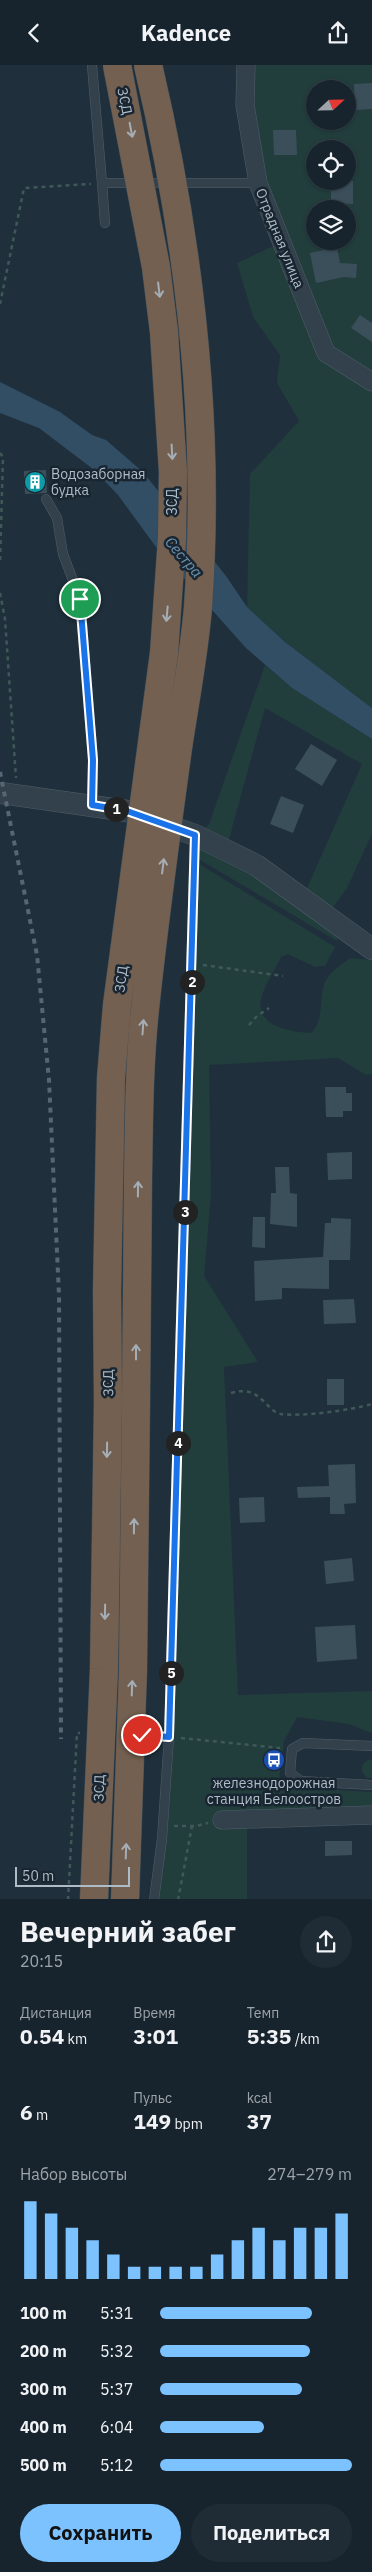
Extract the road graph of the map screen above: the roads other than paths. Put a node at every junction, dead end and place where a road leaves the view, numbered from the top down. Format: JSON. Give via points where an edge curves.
{"nodes":[{"id":1,"x":92,"y":65,"type":"edge"},
{"id":2,"x":117,"y":65,"type":"edge"},
{"id":3,"x":148,"y":65,"type":"edge"},
{"id":4,"x":246,"y":65,"type":"edge"},
{"id":5,"x":102,"y":183,"type":"junction"},
{"id":6,"x":258,"y":183,"type":"junction"},
{"id":7,"x":105,"y":223,"type":"dead end"},
{"id":8,"x":372,"y":381,"type":"edge"},
{"id":9,"x":46,"y":499,"type":"dead end"},
{"id":10,"x":9,"y":794,"type":"edge"},
{"id":11,"x":92,"y":805,"type":"junction"},
{"id":12,"x":195,"y":835,"type":"junction"},
{"id":13,"x":372,"y":949,"type":"edge"},
{"id":14,"x":372,"y":1746,"type":"edge"},
{"id":15,"x":372,"y":1785,"type":"edge"},
{"id":16,"x":372,"y":1815,"type":"edge"},
{"id":17,"x":222,"y":1820,"type":"road end"},
{"id":18,"x":94,"y":1899,"type":"edge"},
{"id":19,"x":125,"y":1899,"type":"edge"},
{"id":20,"x":154,"y":1899,"type":"edge"}],
"edges":[{"from":1,"to":5,"type":"lane"},
{"from":2,"to":18,"type":"highway","name":"ЗСД","one_way":true,"bridge":true,"via":[[156,267],[165,341],[173,482],[164,653],[117,1005],[111,1078],[104,1669]]},
{"from":19,"to":3,"type":"highway","name":"ЗСД","one_way":true,"bridge":true,"via":[[133,1670],[139,1080],[145,1009],[193,657],[202,474],[200,396],[187,265]]},
{"from":4,"to":6,"type":"street","name":"Отрадная улица","via":[[245,105]]},
{"from":5,"to":6,"type":"lane"},
{"from":5,"to":7,"type":"lane"},
{"from":6,"to":8,"type":"street","name":"Отрадная улица","via":[[326,353]]},
{"from":9,"to":11,"type":"lane","via":[[57,518],[63,554],[80,599],[93,760]]},
{"from":10,"to":11,"type":"street"},
{"from":11,"to":12,"type":"street","via":[[127,811]]},
{"from":12,"to":13,"type":"street","via":[[256,865]]},
{"from":12,"to":20,"type":"lane","via":[[169,1737]]},
{"from":14,"to":15,"type":"lane","via":[[303,1743],[292,1749],[290,1773],[301,1781]]},
{"from":16,"to":17,"type":"street"}]}
